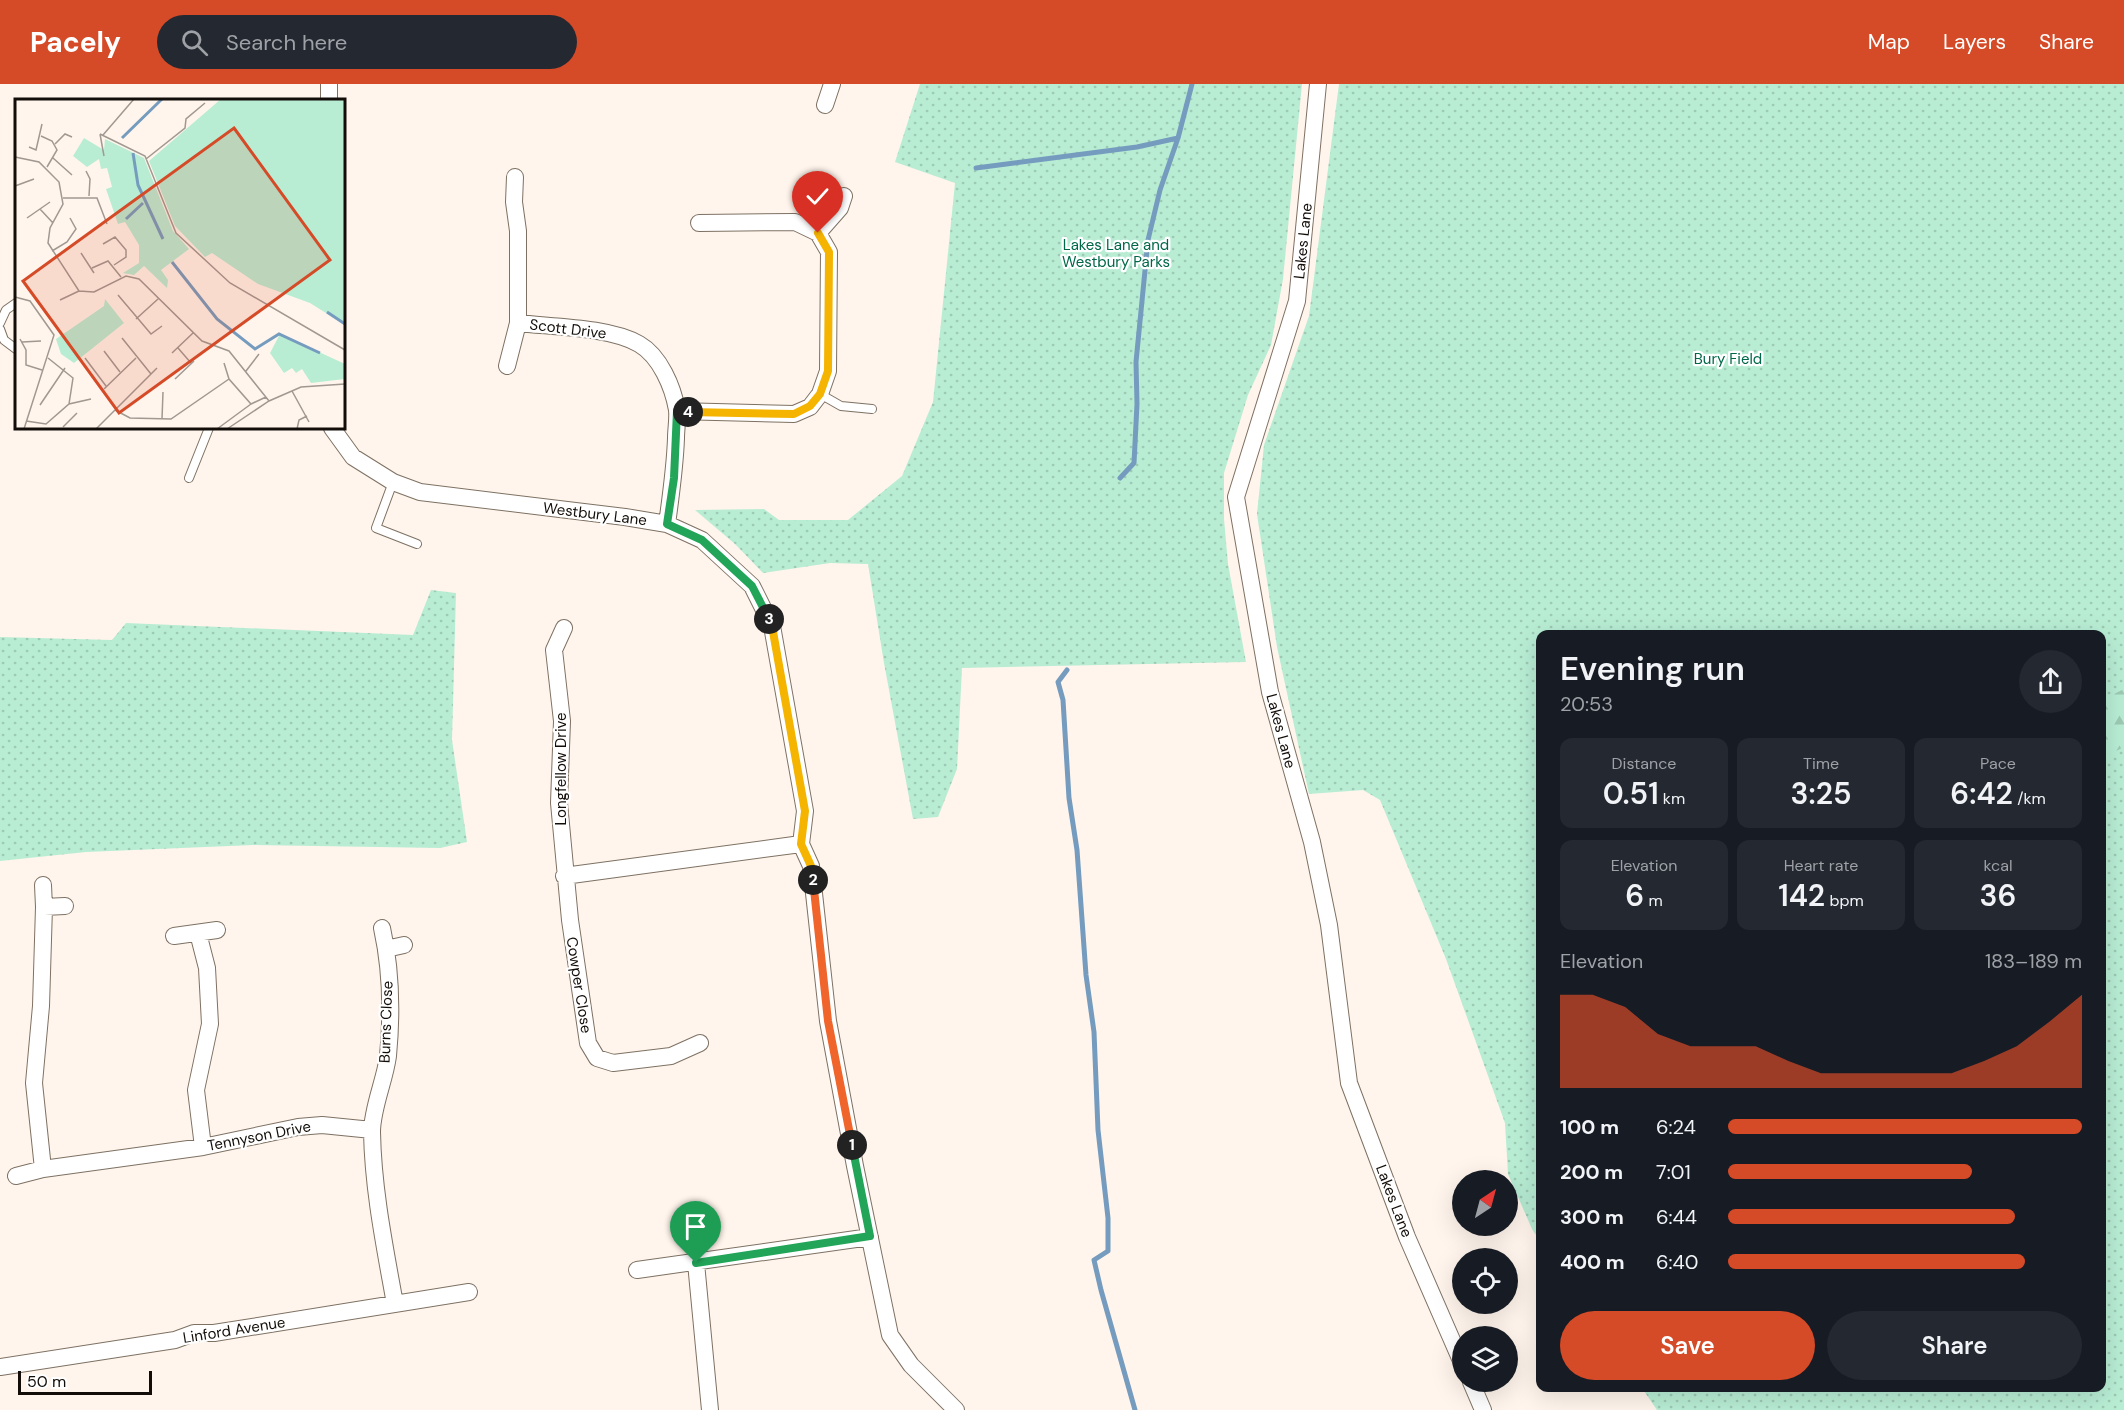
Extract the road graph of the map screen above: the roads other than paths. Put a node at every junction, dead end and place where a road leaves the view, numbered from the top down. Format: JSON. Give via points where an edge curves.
{"nodes":[{"id":1,"x":832,"y":84,"type":"edge"},
{"id":2,"x":1318,"y":84,"type":"edge"},
{"id":3,"x":825,"y":105,"type":"dead end"},
{"id":4,"x":515,"y":177,"type":"dead end"},
{"id":5,"x":844,"y":196,"type":"dead end"},
{"id":6,"x":699,"y":223,"type":"dead end"},
{"id":7,"x":818,"y":233,"type":"junction"},
{"id":8,"x":0,"y":301,"type":"edge"},
{"id":9,"x":14,"y":304,"type":"edge"},
{"id":10,"x":0,"y":323,"type":"edge"},
{"id":11,"x":518,"y":323,"type":"junction"},
{"id":12,"x":0,"y":329,"type":"edge"},
{"id":13,"x":15,"y":349,"type":"edge"},
{"id":14,"x":507,"y":366,"type":"dead end"},
{"id":15,"x":820,"y":394,"type":"junction"},
{"id":16,"x":872,"y":409,"type":"dead end"},
{"id":17,"x":677,"y":411,"type":"junction"},
{"id":18,"x":209,"y":429,"type":"edge"},
{"id":19,"x":333,"y":429,"type":"edge"},
{"id":20,"x":189,"y":478,"type":"dead end"},
{"id":21,"x":393,"y":482,"type":"junction"},
{"id":22,"x":667,"y":524,"type":"junction"},
{"id":23,"x":417,"y":544,"type":"dead end"},
{"id":24,"x":564,"y":628,"type":"dead end"},
{"id":25,"x":801,"y":844,"type":"junction"},
{"id":26,"x":564,"y":876,"type":"junction"},
{"id":27,"x":43,"y":885,"type":"dead end"},
{"id":28,"x":65,"y":906,"type":"dead end"},
{"id":29,"x":44,"y":907,"type":"junction"},
{"id":30,"x":382,"y":928,"type":"dead end"},
{"id":31,"x":217,"y":930,"type":"dead end"},
{"id":32,"x":198,"y":933,"type":"junction"},
{"id":33,"x":174,"y":936,"type":"dead end"},
{"id":34,"x":404,"y":945,"type":"dead end"},
{"id":35,"x":386,"y":949,"type":"junction"},
{"id":36,"x":700,"y":1043,"type":"dead end"},
{"id":37,"x":372,"y":1130,"type":"junction"},
{"id":38,"x":203,"y":1147,"type":"junction"},
{"id":39,"x":43,"y":1169,"type":"junction"},
{"id":40,"x":16,"y":1176,"type":"dead end"},
{"id":41,"x":870,"y":1236,"type":"junction"},
{"id":42,"x":696,"y":1263,"type":"junction"},
{"id":43,"x":637,"y":1270,"type":"dead end"},
{"id":44,"x":469,"y":1292,"type":"dead end"},
{"id":45,"x":395,"y":1305,"type":"junction"},
{"id":46,"x":1452,"y":1340,"type":"edge"},
{"id":47,"x":0,"y":1367,"type":"edge"},
{"id":48,"x":1475,"y":1392,"type":"edge"},
{"id":49,"x":710,"y":1410,"type":"edge"},
{"id":50,"x":956,"y":1410,"type":"edge"},
{"id":51,"x":1483,"y":1410,"type":"edge"}],
"edges":[{"from":1,"to":3,"type":"street"},
{"from":2,"to":46,"type":"street","name":"Lakes Lane","via":[[1297,301],[1236,497],[1270,692],[1312,843],[1329,925],[1349,1083],[1407,1237]]},
{"from":4,"to":11,"type":"street","name":"Scott Drive"},
{"from":5,"to":7,"type":"street","via":[[840,208]]},
{"from":6,"to":7,"type":"street","via":[[795,222]]},
{"from":7,"to":15,"type":"street","via":[[829,252],[828,371]]},
{"from":8,"to":9,"type":"lane"},
{"from":9,"to":10,"type":"lane"},
{"from":11,"to":14,"type":"street","name":"Scott Drive"},
{"from":11,"to":17,"type":"street","name":"Scott Drive","via":[[600,332],[640,344],[663,370]]},
{"from":12,"to":13,"type":"lane","via":[[4,340]]},
{"from":15,"to":16,"type":"lane","via":[[841,406]]},
{"from":15,"to":17,"type":"street","via":[[810,406],[794,414]]},
{"from":17,"to":22,"type":"street","name":"Scott Drive"},
{"from":18,"to":20,"type":"lane"},
{"from":19,"to":21,"type":"street","name":"Westbury Lane","via":[[353,457]]},
{"from":21,"to":22,"type":"street","name":"Westbury Lane","via":[[420,492]]},
{"from":21,"to":23,"type":"lane","via":[[376,528]]},
{"from":22,"to":25,"type":"street","name":"Westbury Lane","via":[[702,540],[752,586],[772,626],[805,811]]},
{"from":24,"to":26,"type":"street","name":"Longfellow Drive","via":[[554,650],[562,721],[559,803]]},
{"from":25,"to":26,"type":"street"},
{"from":25,"to":41,"type":"street","name":"Westbury Lane","via":[[811,866],[828,1021]]},
{"from":26,"to":36,"type":"street","name":"Cowper Close","via":[[588,1043],[597,1058],[613,1063],[671,1056]]},
{"from":27,"to":29,"type":"street"},
{"from":28,"to":29,"type":"street"},
{"from":29,"to":39,"type":"street","via":[[34,1083]]},
{"from":30,"to":35,"type":"street","name":"Burns Close"},
{"from":31,"to":32,"type":"street"},
{"from":32,"to":33,"type":"street"},
{"from":32,"to":38,"type":"street","via":[[207,968],[210,1024],[196,1090]]},
{"from":34,"to":35,"type":"street"},
{"from":35,"to":37,"type":"street","name":"Burns Close","via":[[390,998],[388,1057]]},
{"from":37,"to":38,"type":"street","name":"Tennyson Drive","via":[[298,1127]]},
{"from":37,"to":45,"type":"street","via":[[379,1212]]},
{"from":38,"to":39,"type":"street","name":"Tennyson Drive"},
{"from":39,"to":40,"type":"street","name":"Tennyson Drive"},
{"from":41,"to":42,"type":"street"},
{"from":41,"to":50,"type":"street","name":"Westbury Lane","via":[[891,1335],[911,1365]]},
{"from":42,"to":43,"type":"street"},
{"from":42,"to":49,"type":"street"},
{"from":44,"to":45,"type":"street","name":"Linford Avenue"},
{"from":45,"to":47,"type":"street","name":"Linford Avenue","via":[[194,1333],[175,1340]]},
{"from":48,"to":51,"type":"street"}]}
